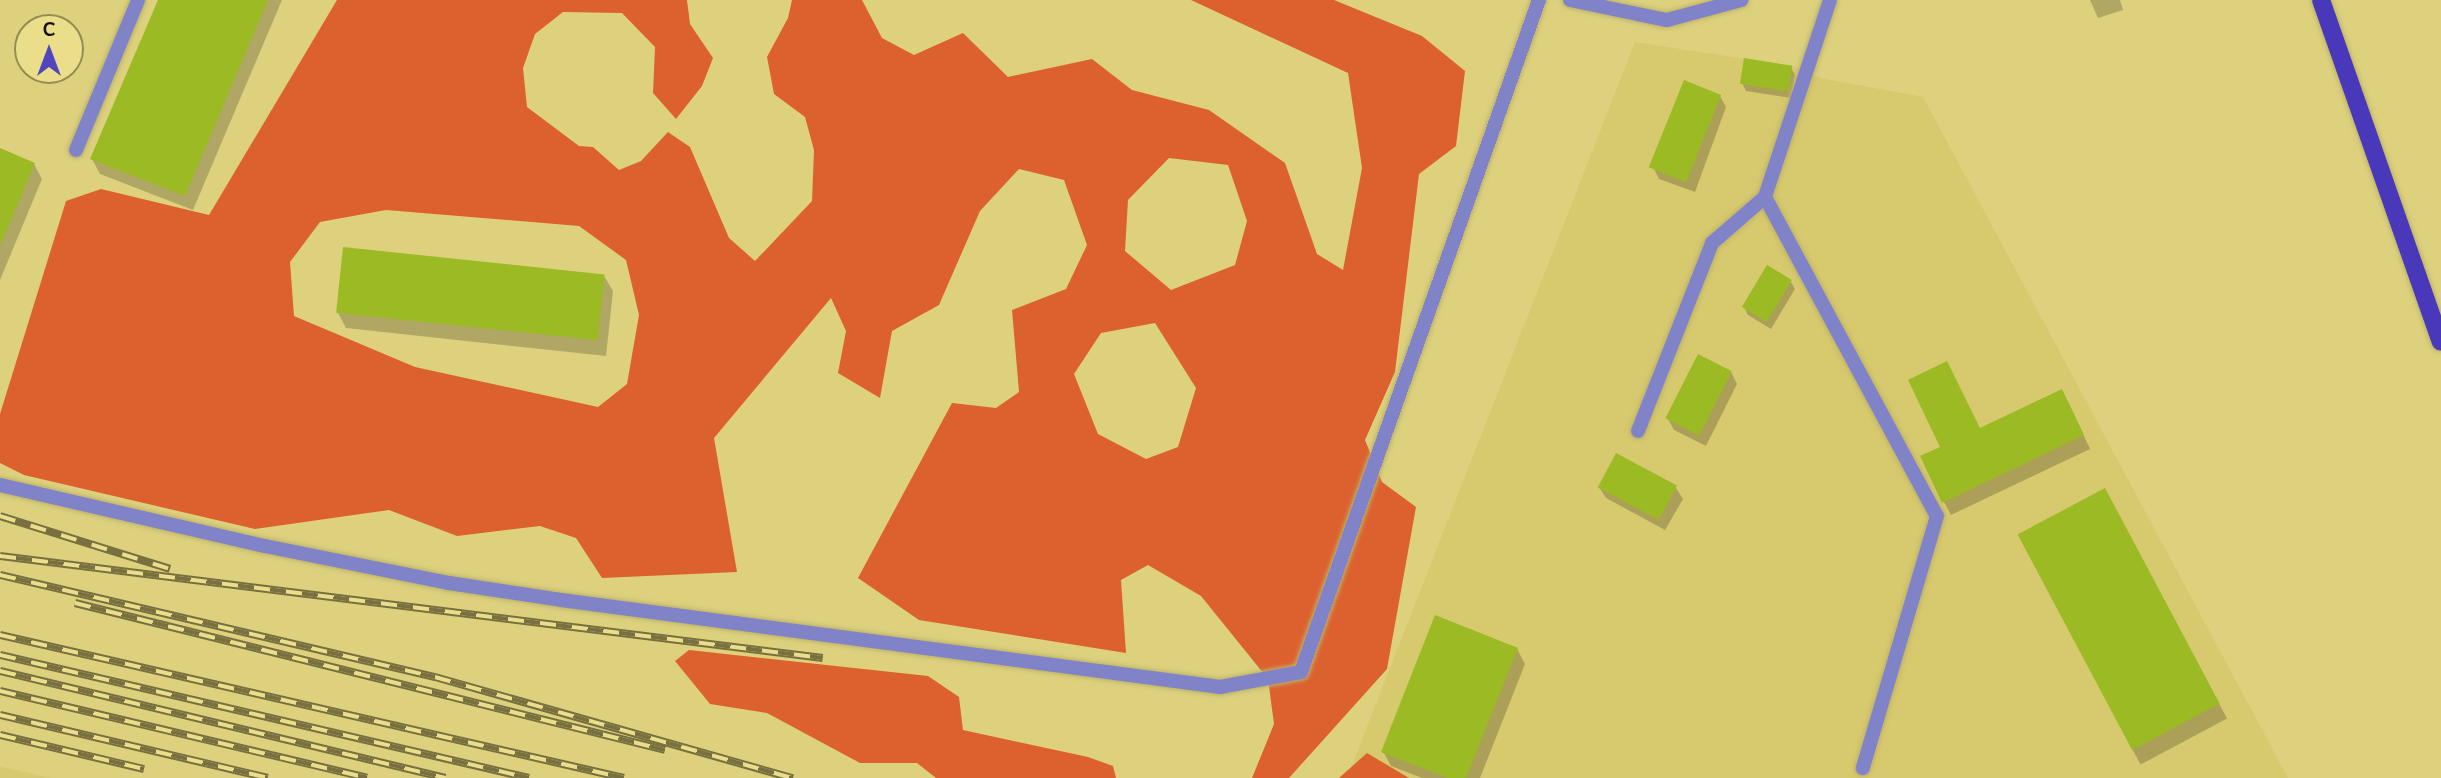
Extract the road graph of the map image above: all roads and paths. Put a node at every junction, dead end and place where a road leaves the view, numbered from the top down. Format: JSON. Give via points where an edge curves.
{"nodes":[{"id":1,"x":138,"y":0,"type":"edge"},
{"id":2,"x":1539,"y":0,"type":"edge"},
{"id":3,"x":1570,"y":0,"type":"edge"},
{"id":4,"x":1741,"y":0,"type":"edge"},
{"id":5,"x":1830,"y":0,"type":"edge"},
{"id":6,"x":2320,"y":0,"type":"edge"},
{"id":7,"x":76,"y":150,"type":"dead end"},
{"id":8,"x":1765,"y":198,"type":"junction"},
{"id":9,"x":2441,"y":342,"type":"edge"},
{"id":10,"x":1637,"y":431,"type":"dead end"},
{"id":11,"x":0,"y":485,"type":"edge"},
{"id":12,"x":1863,"y":768,"type":"dead end"}],
"edges":[{"from":1,"to":7,"type":"lane"},
{"from":2,"to":11,"type":"lane","via":[[1301,672],[1220,687],[524,594],[265,546]]},
{"from":3,"to":4,"type":"lane","via":[[1667,20]]},
{"from":5,"to":8,"type":"lane"},
{"from":6,"to":9,"type":"main road"},
{"from":8,"to":10,"type":"lane","via":[[1712,243]]},
{"from":8,"to":12,"type":"lane","via":[[1937,516]]}]}
